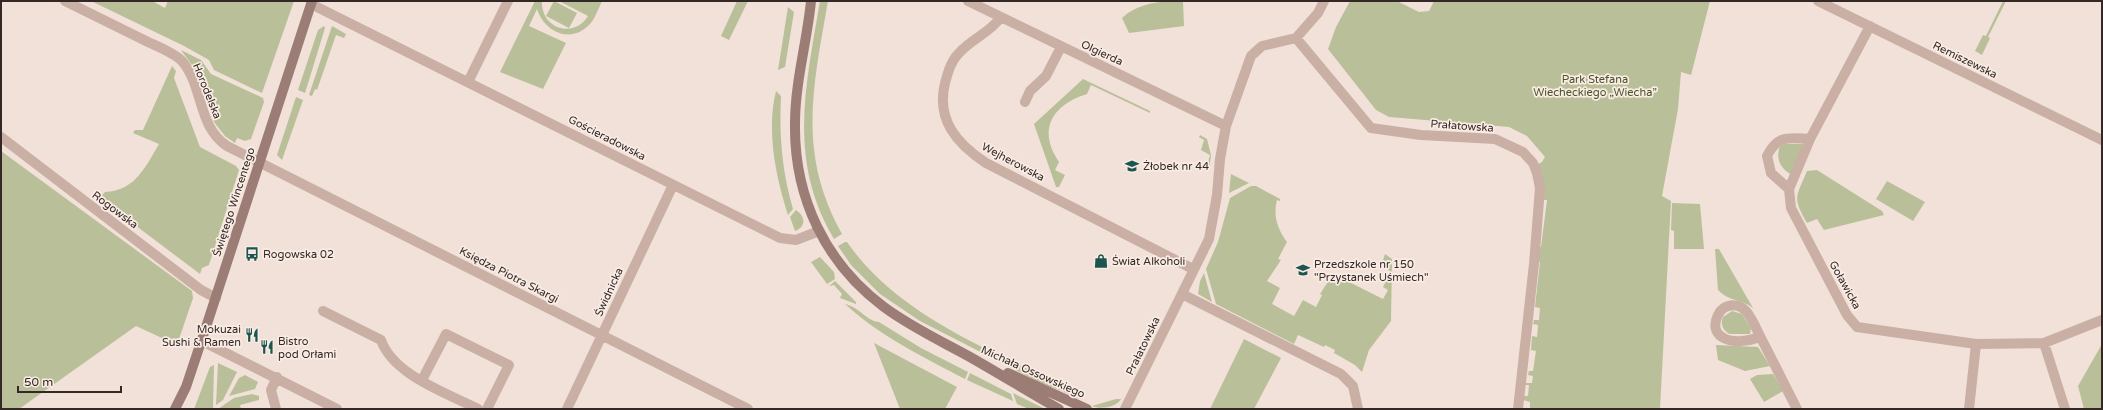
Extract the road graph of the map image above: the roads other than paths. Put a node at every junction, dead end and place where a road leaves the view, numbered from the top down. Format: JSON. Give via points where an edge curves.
{"nodes":[{"id":1,"x":64,"y":1,"type":"edge"},
{"id":2,"x":508,"y":1,"type":"edge"},
{"id":3,"x":811,"y":1,"type":"edge"},
{"id":4,"x":968,"y":1,"type":"edge"},
{"id":5,"x":1324,"y":1,"type":"edge"},
{"id":6,"x":1818,"y":1,"type":"edge"},
{"id":7,"x":311,"y":3,"type":"edge"},
{"id":8,"x":1001,"y":17,"type":"junction"},
{"id":9,"x":1870,"y":26,"type":"junction"},
{"id":10,"x":1296,"y":38,"type":"junction"},
{"id":11,"x":1061,"y":47,"type":"junction"},
{"id":12,"x":468,"y":82,"type":"junction"},
{"id":13,"x":1025,"y":102,"type":"dead end"},
{"id":14,"x":1226,"y":126,"type":"junction"},
{"id":15,"x":1,"y":137,"type":"edge"},
{"id":16,"x":2101,"y":137,"type":"edge"},
{"id":17,"x":1810,"y":139,"type":"junction"},
{"id":18,"x":259,"y":162,"type":"junction"},
{"id":19,"x":673,"y":185,"type":"junction"},
{"id":20,"x":1789,"y":189,"type":"junction"},
{"id":21,"x":819,"y":231,"type":"junction"},
{"id":22,"x":1194,"y":269,"type":"junction"},
{"id":23,"x":1182,"y":294,"type":"junction"},
{"id":24,"x":216,"y":298,"type":"junction"},
{"id":25,"x":323,"y":311,"type":"dead end"},
{"id":26,"x":2102,"y":320,"type":"edge"},
{"id":27,"x":602,"y":335,"type":"junction"},
{"id":28,"x":1760,"y":337,"type":"junction"},
{"id":29,"x":202,"y":341,"type":"junction"},
{"id":30,"x":2044,"y":343,"type":"junction"},
{"id":31,"x":1976,"y":344,"type":"junction"},
{"id":32,"x":970,"y":357,"type":"junction"},
{"id":33,"x":277,"y":377,"type":"junction"},
{"id":34,"x":422,"y":380,"type":"junction"},
{"id":35,"x":176,"y":409,"type":"edge"},
{"id":36,"x":276,"y":409,"type":"edge"},
{"id":37,"x":337,"y":409,"type":"edge"},
{"id":38,"x":478,"y":409,"type":"edge"},
{"id":39,"x":487,"y":409,"type":"edge"},
{"id":40,"x":567,"y":409,"type":"edge"},
{"id":41,"x":748,"y":409,"type":"edge"},
{"id":42,"x":1059,"y":409,"type":"edge"},
{"id":43,"x":1087,"y":409,"type":"edge"},
{"id":44,"x":1125,"y":409,"type":"edge"},
{"id":45,"x":1358,"y":409,"type":"edge"},
{"id":46,"x":1518,"y":409,"type":"edge"},
{"id":47,"x":1797,"y":409,"type":"edge"},
{"id":48,"x":1969,"y":409,"type":"edge"},
{"id":49,"x":2065,"y":409,"type":"edge"}],
"edges":[{"from":1,"to":18,"type":"street","name":"Horodelska","via":[[181,60],[213,134],[227,146]]},
{"from":2,"to":12,"type":"street"},
{"from":3,"to":21,"type":"street","name":"Michała Ossowskiego","via":[[796,101],[796,146],[801,185]]},
{"from":4,"to":8,"type":"street","name":"Olgierda"},
{"from":5,"to":10,"type":"street","via":[[1318,13]]},
{"from":6,"to":9,"type":"street","name":"Remiszewska"},
{"from":7,"to":12,"type":"street","name":"Gościeradowska"},
{"from":7,"to":18,"type":"street","name":"Świętego Wincentego"},
{"from":8,"to":11,"type":"street","name":"Olgierda"},
{"from":8,"to":22,"type":"street","name":"Wejherowska","via":[[996,24],[958,53],[948,71],[943,110],[953,133],[966,150],[986,163]]},
{"from":9,"to":16,"type":"street","name":"Remiszewska"},
{"from":9,"to":17,"type":"street","name":"Goławicka"},
{"from":10,"to":14,"type":"street","name":"Prałatowska","via":[[1262,46],[1251,56]]},
{"from":10,"to":46,"type":"street","name":"Prałatowska","via":[[1371,128],[1421,135],[1495,139],[1523,152],[1533,163],[1540,188]]},
{"from":11,"to":13,"type":"street","via":[[1046,76],[1030,91]]},
{"from":11,"to":14,"type":"street","name":"Olgierda"},
{"from":12,"to":19,"type":"street","name":"Gościeradowska"},
{"from":14,"to":22,"type":"street","name":"Prałatowska","via":[[1209,239]]},
{"from":15,"to":24,"type":"street","name":"Rogowska","via":[[201,290]]},
{"from":17,"to":20,"type":"street","name":"Goławicka"},
{"from":17,"to":20,"type":"street","via":[[1788,138],[1773,144],[1767,156],[1771,173]]},
{"from":18,"to":24,"type":"street","name":"Świętego Wincentego"},
{"from":18,"to":27,"type":"street","name":"Księdza Piotra Skargi"},
{"from":19,"to":21,"type":"street","name":"Gościeradowska","via":[[780,238],[796,240]]},
{"from":19,"to":27,"type":"street","name":"Świdnicka"},
{"from":20,"to":31,"type":"street","name":"Goławicka","via":[[1791,208],[1798,224],[1847,316],[1857,327]]},
{"from":21,"to":32,"type":"street","name":"Michała Ossowskiego","via":[[842,266],[870,296],[907,323]]},
{"from":22,"to":23,"type":"street","name":"Prałatowska"},
{"from":23,"to":44,"type":"street","name":"Prałatowska"},
{"from":23,"to":45,"type":"street","via":[[1341,374],[1353,386]]},
{"from":24,"to":29,"type":"street","name":"Świętego Wincentego"},
{"from":25,"to":34,"type":"street","via":[[382,340],[385,351],[393,361]]},
{"from":26,"to":30,"type":"street","name":"Goławicka"},
{"from":27,"to":40,"type":"street","name":"Świdnicka"},
{"from":27,"to":41,"type":"street","name":"Księdza Piotra Skargi"},
{"from":28,"to":28,"type":"street","via":[[1750,316],[1742,307],[1728,306],[1720,312],[1716,327],[1723,338],[1743,341]]},
{"from":28,"to":47,"type":"street"},
{"from":29,"to":33,"type":"street"},
{"from":29,"to":35,"type":"street","name":"Świętego Wincentego"},
{"from":30,"to":31,"type":"street","name":"Goławicka"},
{"from":30,"to":49,"type":"street"},
{"from":31,"to":48,"type":"street"},
{"from":32,"to":42,"type":"street","name":"Michała Ossowskiego"},
{"from":32,"to":43,"type":"street","name":"Michała Ossowskiego"},
{"from":33,"to":36,"type":"street","via":[[271,390]]},
{"from":33,"to":37,"type":"street"},
{"from":34,"to":38,"type":"street"},
{"from":34,"to":39,"type":"street","via":[[446,334],[509,365]]}]}
